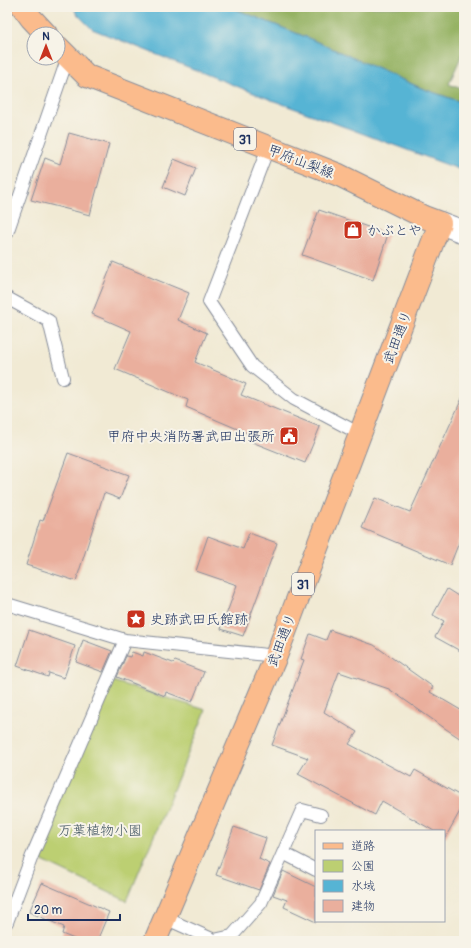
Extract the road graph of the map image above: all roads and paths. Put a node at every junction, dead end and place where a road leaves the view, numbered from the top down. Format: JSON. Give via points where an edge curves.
{"nodes":[{"id":1,"x":23,"y":7,"type":"edge"},
{"id":2,"x":38,"y":26,"type":"edge"},
{"id":3,"x":66,"y":55,"type":"edge"},
{"id":4,"x":59,"y":66,"type":"edge"},
{"id":5,"x":268,"y":148,"type":"junction"},
{"id":6,"x":440,"y":223,"type":"junction"},
{"id":7,"x":464,"y":232,"type":"edge"},
{"id":8,"x":7,"y":233,"type":"edge"},
{"id":9,"x":7,"y":298,"type":"edge"},
{"id":10,"x":63,"y":378,"type":"dead end"},
{"id":11,"x":360,"y":434,"type":"junction"},
{"id":12,"x":7,"y":604,"type":"edge"},
{"id":13,"x":125,"y":640,"type":"junction"},
{"id":14,"x":276,"y":656,"type":"junction"},
{"id":15,"x":321,"y":815,"type":"dead end"},
{"id":16,"x":283,"y":853,"type":"junction"},
{"id":17,"x":315,"y":869,"type":"edge"},
{"id":18,"x":165,"y":918,"type":"junction"},
{"id":19,"x":7,"y":922,"type":"edge"},
{"id":20,"x":155,"y":941,"type":"edge"}],
"edges":[{"from":1,"to":2,"type":"main road"},
{"from":3,"to":5,"type":"main road","name":"甲府山梨線","number":"31","via":[[86,76]]},
{"from":4,"to":8,"type":"lane"},
{"from":5,"to":6,"type":"main road","name":"甲府山梨線","number":"31","via":[[339,175]]},
{"from":5,"to":11,"type":"lane","via":[[209,302],[252,366],[294,399]]},
{"from":6,"to":7,"type":"street"},
{"from":6,"to":11,"type":"main road","name":"武田通り","number":"31"},
{"from":9,"to":10,"type":"lane","via":[[49,321]]},
{"from":11,"to":14,"type":"main road","name":"武田通り","number":"31"},
{"from":12,"to":13,"type":"lane"},
{"from":13,"to":14,"type":"lane"},
{"from":13,"to":19,"type":"lane","via":[[32,856]]},
{"from":14,"to":18,"type":"main road","name":"武田通り","number":"31"},
{"from":15,"to":16,"type":"lane","via":[[302,810]]},
{"from":16,"to":17,"type":"lane"},
{"from":16,"to":18,"type":"lane","via":[[261,903],[232,936],[214,940]]},
{"from":18,"to":20,"type":"main road","name":"武田通り","number":"31"}]}
